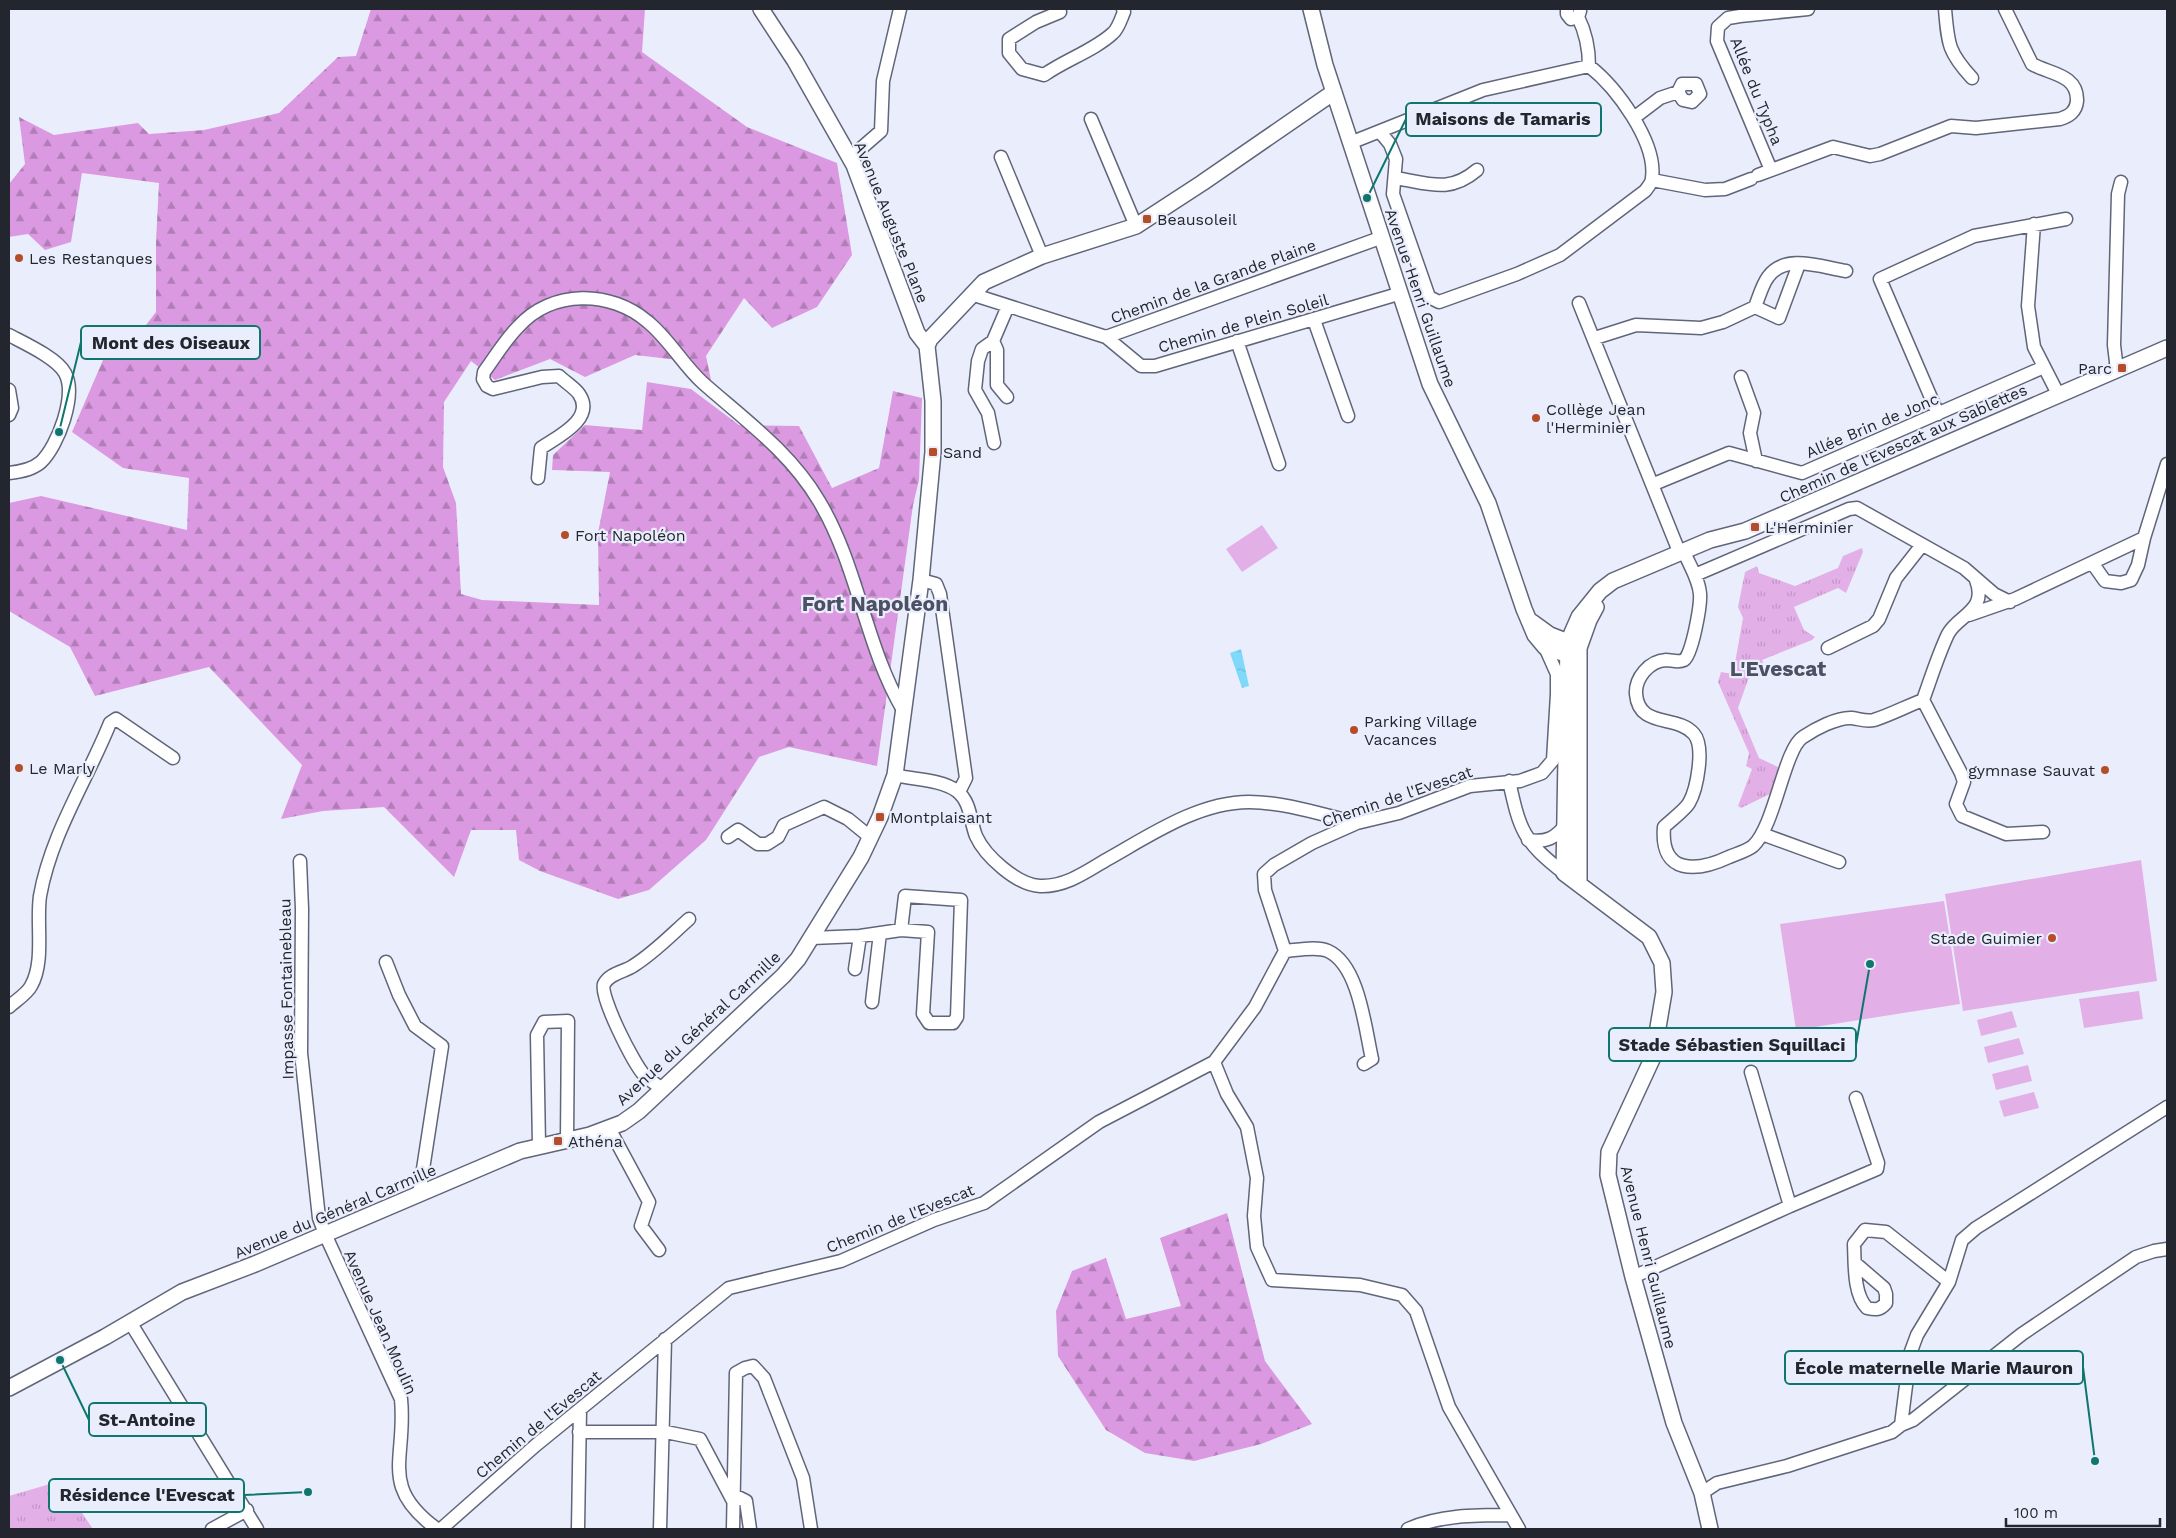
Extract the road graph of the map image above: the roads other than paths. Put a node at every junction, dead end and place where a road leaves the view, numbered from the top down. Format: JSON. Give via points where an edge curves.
{"nodes":[{"id":1,"x":761,"y":9,"type":"edge"},
{"id":2,"x":900,"y":9,"type":"edge"},
{"id":3,"x":1124,"y":9,"type":"edge"},
{"id":4,"x":1311,"y":9,"type":"edge"},
{"id":5,"x":1808,"y":9,"type":"edge"},
{"id":6,"x":1945,"y":9,"type":"edge"},
{"id":7,"x":2006,"y":9,"type":"edge"},
{"id":8,"x":1060,"y":12,"type":"dead end"},
{"id":9,"x":1575,"y":12,"type":"edge"},
{"id":10,"x":1588,"y":66,"type":"junction"},
{"id":11,"x":1972,"y":78,"type":"dead end"},
{"id":12,"x":1334,"y":92,"type":"junction"},
{"id":13,"x":1678,"y":92,"type":"dead end"},
{"id":14,"x":1635,"y":117,"type":"junction"},
{"id":15,"x":1091,"y":119,"type":"dead end"},
{"id":16,"x":1395,"y":126,"type":"junction"},
{"id":17,"x":1380,"y":132,"type":"junction"},
{"id":18,"x":1350,"y":143,"type":"junction"},
{"id":19,"x":850,"y":158,"type":"junction"},
{"id":20,"x":1002,"y":158,"type":"dead end"},
{"id":21,"x":1396,"y":159,"type":"junction"},
{"id":22,"x":1477,"y":170,"type":"dead end"},
{"id":23,"x":1771,"y":170,"type":"junction"},
{"id":24,"x":1395,"y":178,"type":"junction"},
{"id":25,"x":1652,"y":180,"type":"junction"},
{"id":26,"x":2121,"y":182,"type":"dead end"},
{"id":27,"x":2066,"y":219,"type":"dead end"},
{"id":28,"x":2034,"y":224,"type":"junction"},
{"id":29,"x":1136,"y":226,"type":"junction"},
{"id":30,"x":1380,"y":238,"type":"junction"},
{"id":31,"x":1042,"y":256,"type":"junction"},
{"id":32,"x":1799,"y":264,"type":"junction"},
{"id":33,"x":1846,"y":271,"type":"dead end"},
{"id":34,"x":971,"y":294,"type":"junction"},
{"id":35,"x":1398,"y":294,"type":"junction"},
{"id":36,"x":1579,"y":302,"type":"dead end"},
{"id":37,"x":1008,"y":306,"type":"junction"},
{"id":38,"x":1755,"y":307,"type":"junction"},
{"id":39,"x":1314,"y":320,"type":"junction"},
{"id":40,"x":9,"y":335,"type":"edge"},
{"id":41,"x":1106,"y":337,"type":"junction"},
{"id":42,"x":1595,"y":338,"type":"junction"},
{"id":43,"x":993,"y":341,"type":"junction"},
{"id":44,"x":1237,"y":341,"type":"junction"},
{"id":45,"x":927,"y":346,"type":"junction"},
{"id":46,"x":2167,"y":348,"type":"edge"},
{"id":47,"x":2044,"y":367,"type":"junction"},
{"id":48,"x":2118,"y":370,"type":"junction"},
{"id":49,"x":1741,"y":377,"type":"dead end"},
{"id":50,"x":9,"y":390,"type":"edge"},
{"id":51,"x":2058,"y":394,"type":"junction"},
{"id":52,"x":1007,"y":397,"type":"dead end"},
{"id":53,"x":1938,"y":414,"type":"junction"},
{"id":54,"x":9,"y":415,"type":"edge"},
{"id":55,"x":1348,"y":416,"type":"dead end"},
{"id":56,"x":994,"y":443,"type":"dead end"},
{"id":57,"x":1756,"y":461,"type":"junction"},
{"id":58,"x":1279,"y":464,"type":"dead end"},
{"id":59,"x":2167,"y":464,"type":"edge"},
{"id":60,"x":9,"y":472,"type":"edge"},
{"id":61,"x":538,"y":478,"type":"dead end"},
{"id":62,"x":1654,"y":484,"type":"junction"},
{"id":63,"x":2144,"y":538,"type":"junction"},
{"id":64,"x":1922,"y":545,"type":"junction"},
{"id":65,"x":1682,"y":553,"type":"junction"},
{"id":66,"x":2093,"y":564,"type":"junction"},
{"id":67,"x":1695,"y":575,"type":"junction"},
{"id":68,"x":921,"y":580,"type":"junction"},
{"id":69,"x":1976,"y":580,"type":"junction"},
{"id":70,"x":2010,"y":602,"type":"junction"},
{"id":71,"x":1969,"y":615,"type":"junction"},
{"id":72,"x":1529,"y":620,"type":"junction"},
{"id":73,"x":1544,"y":647,"type":"junction"},
{"id":74,"x":1828,"y":648,"type":"dead end"},
{"id":75,"x":1572,"y":650,"type":"junction"},
{"id":76,"x":1923,"y":700,"type":"junction"},
{"id":77,"x":903,"y":710,"type":"junction"},
{"id":78,"x":173,"y":758,"type":"dead end"},
{"id":79,"x":895,"y":775,"type":"junction"},
{"id":80,"x":1509,"y":781,"type":"junction"},
{"id":81,"x":959,"y":792,"type":"junction"},
{"id":82,"x":1357,"y":823,"type":"junction"},
{"id":83,"x":1566,"y":824,"type":"junction"},
{"id":84,"x":2043,"y":832,"type":"dead end"},
{"id":85,"x":1762,"y":834,"type":"junction"},
{"id":86,"x":728,"y":837,"type":"dead end"},
{"id":87,"x":870,"y":837,"type":"junction"},
{"id":88,"x":1528,"y":840,"type":"junction"},
{"id":89,"x":300,"y":861,"type":"dead end"},
{"id":90,"x":1839,"y":862,"type":"dead end"},
{"id":91,"x":1564,"y":873,"type":"junction"},
{"id":92,"x":1579,"y":883,"type":"junction"},
{"id":93,"x":689,"y":919,"type":"dead end"},
{"id":94,"x":901,"y":930,"type":"junction"},
{"id":95,"x":880,"y":933,"type":"junction"},
{"id":96,"x":860,"y":936,"type":"junction"},
{"id":97,"x":812,"y":938,"type":"junction"},
{"id":98,"x":1286,"y":951,"type":"junction"},
{"id":99,"x":386,"y":962,"type":"dead end"},
{"id":100,"x":856,"y":969,"type":"dead end"},
{"id":101,"x":872,"y":1002,"type":"dead end"},
{"id":102,"x":9,"y":1007,"type":"edge"},
{"id":103,"x":1214,"y":1062,"type":"junction"},
{"id":104,"x":1364,"y":1064,"type":"dead end"},
{"id":105,"x":1751,"y":1072,"type":"dead end"},
{"id":106,"x":662,"y":1089,"type":"junction"},
{"id":107,"x":1856,"y":1098,"type":"dead end"},
{"id":108,"x":2167,"y":1107,"type":"edge"},
{"id":109,"x":609,"y":1128,"type":"junction"},
{"id":110,"x":567,"y":1139,"type":"junction"},
{"id":111,"x":538,"y":1145,"type":"junction"},
{"id":112,"x":419,"y":1195,"type":"junction"},
{"id":113,"x":1790,"y":1206,"type":"junction"},
{"id":114,"x":324,"y":1234,"type":"junction"},
{"id":115,"x":2167,"y":1249,"type":"edge"},
{"id":116,"x":659,"y":1250,"type":"dead end"},
{"id":117,"x":1855,"y":1263,"type":"dead end"},
{"id":118,"x":1633,"y":1278,"type":"junction"},
{"id":119,"x":1949,"y":1282,"type":"junction"},
{"id":120,"x":130,"y":1322,"type":"junction"},
{"id":121,"x":666,"y":1339,"type":"junction"},
{"id":122,"x":9,"y":1388,"type":"edge"},
{"id":123,"x":580,"y":1409,"type":"junction"},
{"id":124,"x":1900,"y":1425,"type":"junction"},
{"id":125,"x":579,"y":1432,"type":"junction"},
{"id":126,"x":661,"y":1432,"type":"junction"},
{"id":127,"x":1702,"y":1493,"type":"junction"},
{"id":128,"x":734,"y":1499,"type":"junction"},
{"id":129,"x":247,"y":1510,"type":"junction"},
{"id":130,"x":1510,"y":1515,"type":"junction"},
{"id":131,"x":212,"y":1529,"type":"edge"},
{"id":132,"x":257,"y":1529,"type":"edge"},
{"id":133,"x":437,"y":1529,"type":"edge"},
{"id":134,"x":441,"y":1529,"type":"edge"},
{"id":135,"x":578,"y":1529,"type":"edge"},
{"id":136,"x":660,"y":1529,"type":"edge"},
{"id":137,"x":734,"y":1529,"type":"edge"},
{"id":138,"x":750,"y":1529,"type":"edge"},
{"id":139,"x":811,"y":1529,"type":"edge"},
{"id":140,"x":1408,"y":1529,"type":"edge"},
{"id":141,"x":1519,"y":1529,"type":"edge"},
{"id":142,"x":1710,"y":1529,"type":"edge"}],
"edges":[{"from":1,"to":19,"type":"street","name":"Avenue Auguste Plane","via":[[795,60]]},
{"from":2,"to":19,"type":"street","via":[[883,81],[881,131]]},
{"from":3,"to":8,"type":"street","via":[[1114,32],[1099,43],[1044,75],[1022,69],[1009,52],[1009,39]]},
{"from":4,"to":12,"type":"street","name":"Avenue Henri Guillaume"},
{"from":5,"to":23,"type":"street","name":"Allée du Typha","via":[[1728,18],[1718,27],[1717,41]]},
{"from":6,"to":11,"type":"street","via":[[1948,42],[1955,59]]},
{"from":7,"to":23,"type":"street","via":[[2032,64],[2072,83],[2077,102],[2068,116],[1976,128],[1951,126],[1870,156],[1833,147]]},
{"from":9,"to":10,"type":"street","via":[[1584,30],[1589,51]]},
{"from":10,"to":14,"type":"street","via":[[1600,75]]},
{"from":10,"to":16,"type":"street","via":[[1482,90]]},
{"from":12,"to":18,"type":"street","name":"Avenue Henri Guillaume"},
{"from":12,"to":29,"type":"street"},
{"from":13,"to":14,"type":"street","via":[[1660,98]]},
{"from":14,"to":25,"type":"street","via":[[1652,163]]},
{"from":15,"to":29,"type":"street"},
{"from":16,"to":17,"type":"street"},
{"from":16,"to":21,"type":"street"},
{"from":17,"to":18,"type":"street"},
{"from":17,"to":21,"type":"street"},
{"from":18,"to":30,"type":"street","name":"Avenue Henri Guillaume"},
{"from":19,"to":45,"type":"street","name":"Avenue Auguste Plane","via":[[917,332]]},
{"from":20,"to":31,"type":"street"},
{"from":21,"to":24,"type":"street"},
{"from":22,"to":24,"type":"street","via":[[1466,180],[1448,186]]},
{"from":23,"to":25,"type":"street","via":[[1725,189],[1705,190]]},
{"from":24,"to":25,"type":"street","via":[[1393,194],[1419,270],[1429,297],[1439,302],[1560,255],[1645,191]]},
{"from":26,"to":48,"type":"street","via":[[2114,345]]},
{"from":27,"to":28,"type":"street"},
{"from":28,"to":47,"type":"street","via":[[2028,306],[2034,347]]},
{"from":28,"to":53,"type":"street","via":[[1974,236],[1880,279]]},
{"from":29,"to":31,"type":"street"},
{"from":30,"to":35,"type":"street","name":"Avenue Henri Guillaume"},
{"from":30,"to":41,"type":"street","name":"Chemin de la Grande Plaine"},
{"from":31,"to":34,"type":"street","via":[[984,282]]},
{"from":32,"to":33,"type":"street"},
{"from":32,"to":38,"type":"street","via":[[1780,265],[1768,278]]},
{"from":32,"to":38,"type":"street","via":[[1780,318]]},
{"from":34,"to":37,"type":"street","name":"Chemin de la Grande Plaine"},
{"from":34,"to":45,"type":"street","via":[[934,333]]},
{"from":35,"to":39,"type":"street","name":"Chemin de Plein Soleil"},
{"from":35,"to":72,"type":"street","name":"Avenue Henri Guillaume","via":[[1430,384],[1494,518]]},
{"from":36,"to":42,"type":"street"},
{"from":37,"to":41,"type":"street","name":"Chemin de la Grande Plaine"},
{"from":37,"to":43,"type":"street"},
{"from":38,"to":42,"type":"street","via":[[1701,328],[1636,325]]},
{"from":39,"to":44,"type":"street","name":"Chemin de Plein Soleil"},
{"from":39,"to":55,"type":"street"},
{"from":40,"to":60,"type":"street","via":[[58,365],[67,376],[69,400],[60,432],[40,463]]},
{"from":41,"to":44,"type":"street","name":"Chemin de Plein Soleil","via":[[1141,366],[1155,366]]},
{"from":42,"to":62,"type":"street"},
{"from":43,"to":52,"type":"street","via":[[997,350],[997,385]]},
{"from":43,"to":56,"type":"street","via":[[982,349],[975,390],[988,413]]},
{"from":44,"to":58,"type":"street"},
{"from":45,"to":68,"type":"street","name":"Avenue du Général Carmille","via":[[933,401],[932,452]]},
{"from":46,"to":48,"type":"street","name":"Chemin de l'Evescat aux Sablettes"},
{"from":47,"to":51,"type":"street"},
{"from":47,"to":53,"type":"street","name":"Allée Brin de Jonc"},
{"from":48,"to":51,"type":"street","name":"Chemin de l'Evescat aux Sablettes"},
{"from":49,"to":57,"type":"street","via":[[1754,413],[1750,433]]},
{"from":50,"to":54,"type":"street","via":[[12,408]]},
{"from":51,"to":65,"type":"street","name":"Chemin de l'Evescat aux Sablettes","via":[[1745,532],[1710,540]]},
{"from":53,"to":57,"type":"street","name":"Allée Brin de Jonc","via":[[1802,472]]},
{"from":57,"to":62,"type":"street","name":"Allée Brin de Jonc","via":[[1729,453]]},
{"from":59,"to":63,"type":"street"},
{"from":61,"to":77,"type":"street","via":[[541,448],[578,423],[583,405],[579,394],[558,376],[493,389],[486,386],[484,372],[519,326],[548,307],[574,298],[610,300],[648,322],[692,372],[782,450],[802,475],[830,521],[891,690]]},
{"from":62,"to":65,"type":"street"},
{"from":63,"to":66,"type":"street"},
{"from":63,"to":66,"type":"street","via":[[2131,580],[2121,583],[2105,581]]},
{"from":64,"to":67,"type":"street","via":[[1864,511],[1849,509]]},
{"from":64,"to":69,"type":"street","via":[[1964,568]]},
{"from":64,"to":74,"type":"street","via":[[1896,578],[1873,626]]},
{"from":65,"to":67,"type":"street"},
{"from":65,"to":75,"type":"street","name":"Chemin de l'Evescat aux Sablettes","via":[[1613,581],[1600,591],[1579,617]]},
{"from":66,"to":70,"type":"street"},
{"from":67,"to":85,"type":"street","via":[[1700,595],[1691,650],[1686,659],[1679,662],[1665,660],[1645,669],[1636,693],[1639,706],[1647,717],[1684,726],[1694,734],[1699,747],[1698,774],[1688,805],[1664,827],[1663,840],[1667,852],[1678,864],[1691,868],[1708,866],[1752,847]]},
{"from":68,"to":77,"type":"street","name":"Avenue du Général Carmille"},
{"from":68,"to":81,"type":"street","via":[[936,584],[940,594],[966,778]]},
{"from":69,"to":70,"type":"street"},
{"from":69,"to":71,"type":"street","via":[[1980,590]]},
{"from":70,"to":71,"type":"street"},
{"from":71,"to":76,"type":"street","via":[[1950,631]]},
{"from":72,"to":73,"type":"street","name":"Avenue Henri Guillaume"},
{"from":72,"to":75,"type":"street"},
{"from":73,"to":75,"type":"street"},
{"from":73,"to":80,"type":"street","name":"Avenue Henri Guillaume","via":[[1557,674],[1553,760],[1542,773],[1520,781]]},
{"from":75,"to":83,"type":"street"},
{"from":75,"to":92,"type":"street","via":[[1578,758]]},
{"from":76,"to":84,"type":"street","via":[[1964,782],[1956,804],[1962,816],[2006,834]]},
{"from":76,"to":85,"type":"street","via":[[1874,720],[1841,718],[1801,738]]},
{"from":77,"to":79,"type":"street","name":"Avenue du Général Carmille"},
{"from":78,"to":102,"type":"street","via":[[116,719],[110,723],[55,844],[45,877],[39,909],[39,952],[31,987]]},
{"from":79,"to":81,"type":"street","via":[[948,786]]},
{"from":79,"to":87,"type":"street","name":"Avenue du Général Carmille"},
{"from":80,"to":82,"type":"street","name":"Chemin de l'Evescat","via":[[1470,786],[1398,813]]},
{"from":80,"to":88,"type":"street","name":"Avenue Henri Guillaume","via":[[1518,821]]},
{"from":81,"to":82,"type":"street","via":[[983,846],[1012,876],[1040,886],[1069,881],[1176,821],[1224,805],[1249,802],[1289,807]]},
{"from":82,"to":98,"type":"street","name":"Chemin de l'Evescat","via":[[1312,843],[1264,874],[1265,890]]},
{"from":83,"to":88,"type":"street","via":[[1549,840]]},
{"from":83,"to":91,"type":"street"},
{"from":85,"to":90,"type":"street"},
{"from":86,"to":87,"type":"street","via":[[738,830],[758,844],[767,844],[778,838],[784,825],[824,807],[848,819]]},
{"from":87,"to":97,"type":"street","name":"Avenue du Général Carmille"},
{"from":88,"to":91,"type":"street","name":"Avenue Henri Guillaume"},
{"from":89,"to":114,"type":"street","name":"Impasse Fontainebleau","via":[[301,1053],[319,1218]]},
{"from":91,"to":92,"type":"street","name":"Avenue Henri Guillaume"},
{"from":92,"to":118,"type":"street","name":"Avenue Henri Guillaume","via":[[1649,937],[1662,963],[1664,992],[1653,1057],[1609,1152],[1608,1175]]},
{"from":93,"to":106,"type":"street","via":[[656,950],[632,967],[610,977],[604,985],[603,993],[618,1029],[643,1073]]},
{"from":94,"to":94,"type":"street","via":[[928,932],[923,1014],[929,1023],[953,1023],[958,1016],[960,900],[905,896]]},
{"from":94,"to":95,"type":"street"},
{"from":95,"to":96,"type":"street"},
{"from":95,"to":101,"type":"street"},
{"from":96,"to":97,"type":"street"},
{"from":96,"to":100,"type":"street"},
{"from":97,"to":106,"type":"street","name":"Avenue du Général Carmille","via":[[783,976]]},
{"from":98,"to":103,"type":"street","name":"Chemin de l'Evescat","via":[[1255,1007]]},
{"from":98,"to":104,"type":"street","via":[[1326,950],[1341,960],[1351,976],[1372,1059]]},
{"from":99,"to":112,"type":"street","via":[[415,1026],[442,1046]]},
{"from":103,"to":121,"type":"street","name":"Chemin de l'Evescat","via":[[1098,1122],[984,1203],[934,1220],[841,1261],[728,1288]]},
{"from":103,"to":130,"type":"street","via":[[1227,1094],[1247,1127],[1257,1178],[1254,1216],[1257,1247],[1272,1280],[1360,1285],[1402,1295],[1416,1311],[1449,1407]]},
{"from":105,"to":113,"type":"street"},
{"from":106,"to":109,"type":"street","name":"Avenue du Général Carmille","via":[[632,1117]]},
{"from":107,"to":113,"type":"street","via":[[1878,1163],[1877,1170]]},
{"from":108,"to":119,"type":"street","via":[[1976,1228],[1962,1240]]},
{"from":109,"to":110,"type":"street","name":"Avenue du Général Carmille"},
{"from":109,"to":116,"type":"street","via":[[649,1202],[641,1226]]},
{"from":110,"to":111,"type":"street","name":"Avenue du Général Carmille"},
{"from":110,"to":111,"type":"street","via":[[568,1021],[544,1022],[537,1035]]},
{"from":111,"to":112,"type":"street","name":"Avenue du Général Carmille"},
{"from":112,"to":114,"type":"street","name":"Avenue du Général Carmille"},
{"from":113,"to":118,"type":"street"},
{"from":114,"to":120,"type":"street","name":"Avenue du Général Carmille","via":[[182,1292]]},
{"from":114,"to":133,"type":"street","name":"Avenue Jean Moulin","via":[[401,1400],[398,1470],[401,1487],[411,1506]]},
{"from":115,"to":124,"type":"street","via":[[2136,1257],[2022,1334],[1913,1420]]},
{"from":117,"to":119,"type":"street","via":[[1854,1244],[1865,1230],[1886,1232]]},
{"from":118,"to":127,"type":"street","name":"Avenue Henri Guillaume","via":[[1674,1423]]},
{"from":119,"to":124,"type":"street","via":[[1917,1334],[1910,1354]]},
{"from":120,"to":122,"type":"street","name":"Avenue du Général Carmille"},
{"from":120,"to":129,"type":"street"},
{"from":121,"to":123,"type":"street","name":"Chemin de l'Evescat"},
{"from":121,"to":126,"type":"street"},
{"from":123,"to":125,"type":"street"},
{"from":123,"to":134,"type":"street","name":"Chemin de l'Evescat"},
{"from":124,"to":127,"type":"street","via":[[1892,1432],[1787,1466],[1717,1484]]},
{"from":125,"to":126,"type":"street"},
{"from":125,"to":135,"type":"street"},
{"from":126,"to":128,"type":"street","via":[[700,1438]]},
{"from":126,"to":136,"type":"street"},
{"from":127,"to":142,"type":"street","name":"Avenue Henri Guillaume"},
{"from":128,"to":137,"type":"street"},
{"from":128,"to":138,"type":"street","via":[[746,1501]]},
{"from":128,"to":139,"type":"street","via":[[736,1373],[754,1366],[764,1378],[803,1478]]},
{"from":129,"to":131,"type":"street"},
{"from":129,"to":132,"type":"street"},
{"from":130,"to":140,"type":"street","via":[[1469,1515],[1422,1523]]},
{"from":130,"to":141,"type":"street"}]}
